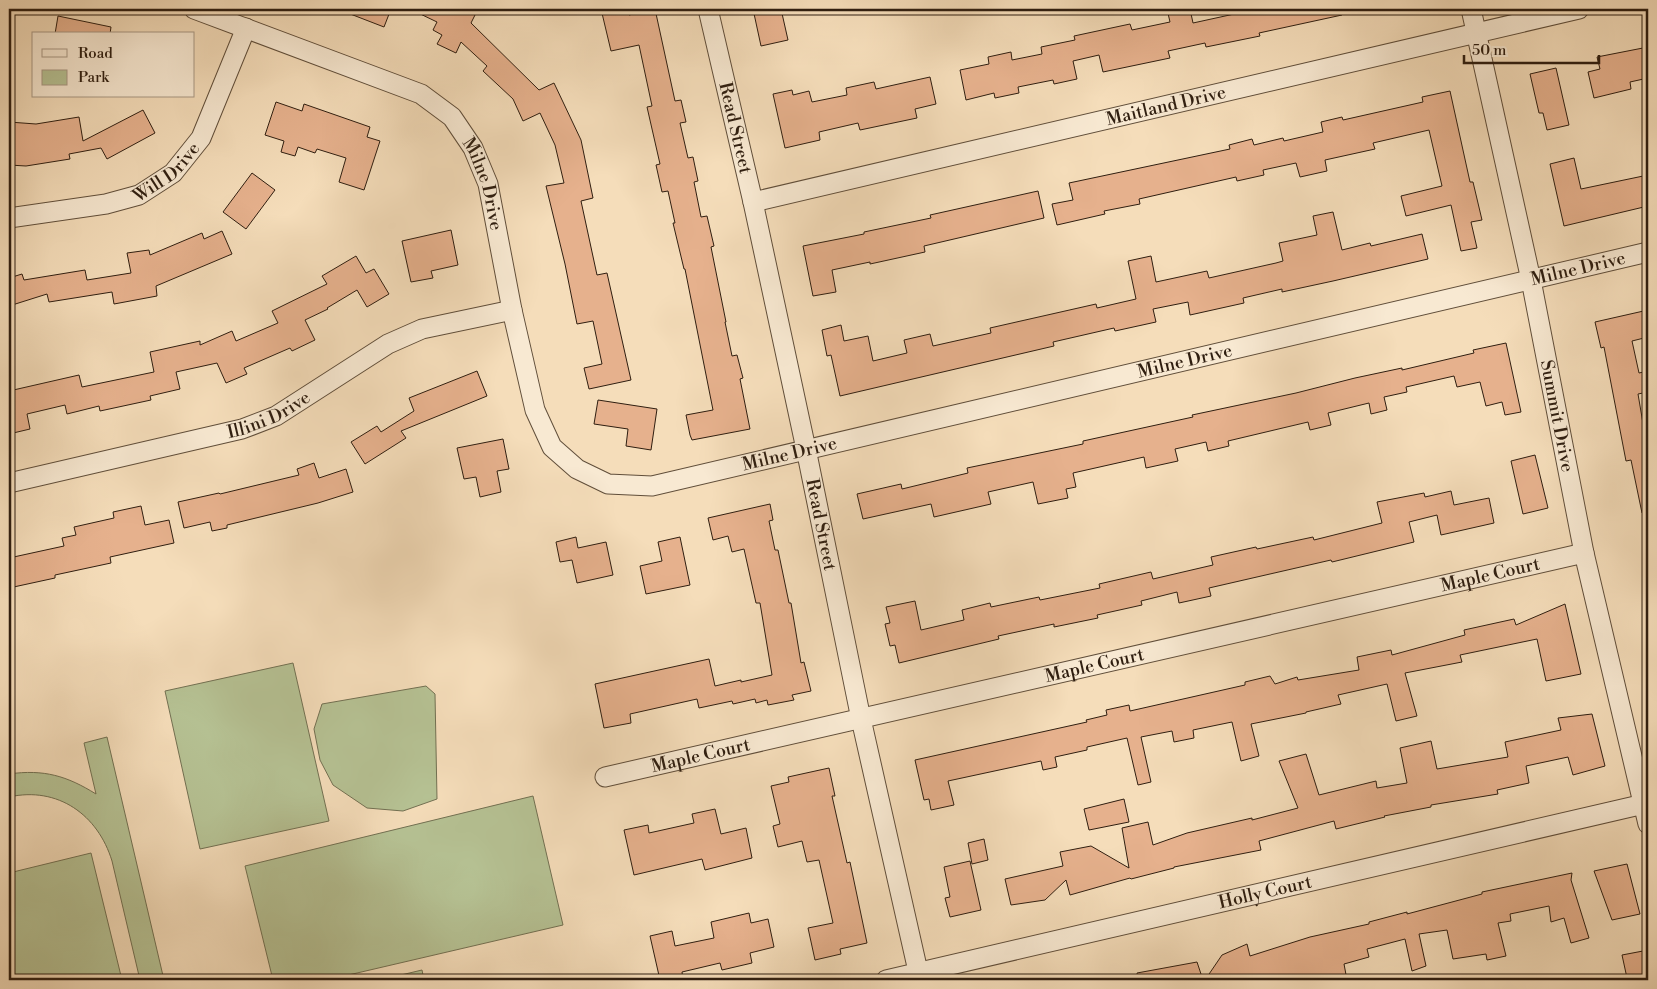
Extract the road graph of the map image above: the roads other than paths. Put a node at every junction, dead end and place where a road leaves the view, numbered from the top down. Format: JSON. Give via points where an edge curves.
{"nodes":[{"id":1,"x":194,"y":9,"type":"edge"},
{"id":2,"x":708,"y":9,"type":"edge"},
{"id":3,"x":1471,"y":9,"type":"edge"},
{"id":4,"x":1579,"y":9,"type":"edge"},
{"id":5,"x":246,"y":28,"type":"junction"},
{"id":6,"x":1477,"y":33,"type":"junction"},
{"id":7,"x":753,"y":202,"type":"junction"},
{"id":8,"x":9,"y":218,"type":"edge"},
{"id":9,"x":1648,"y":252,"type":"edge"},
{"id":10,"x":1531,"y":280,"type":"junction"},
{"id":11,"x":512,"y":310,"type":"junction"},
{"id":12,"x":806,"y":449,"type":"junction"},
{"id":13,"x":9,"y":483,"type":"edge"},
{"id":14,"x":1584,"y":554,"type":"junction"},
{"id":15,"x":861,"y":718,"type":"junction"},
{"id":16,"x":605,"y":777,"type":"dead end"},
{"id":17,"x":1644,"y":804,"type":"junction"},
{"id":18,"x":1648,"y":824,"type":"edge"},
{"id":19,"x":919,"y":977,"type":"edge"},
{"id":20,"x":886,"y":980,"type":"edge"}],
"edges":[{"from":1,"to":5,"type":"street","name":"Milne Drive"},
{"from":2,"to":7,"type":"street","name":"Read Street"},
{"from":3,"to":6,"type":"street","name":"Summit Drive"},
{"from":4,"to":6,"type":"street","name":"Maitland Drive"},
{"from":5,"to":8,"type":"street","name":"Will Drive","via":[[201,138],[173,173],[139,195],[106,204]]},
{"from":5,"to":11,"type":"street","name":"Milne Drive","via":[[421,94],[452,117],[473,148],[488,184]]},
{"from":6,"to":7,"type":"street","name":"Maitland Drive"},
{"from":6,"to":10,"type":"street","name":"Summit Drive"},
{"from":7,"to":12,"type":"street","name":"Read Street"},
{"from":9,"to":10,"type":"street","name":"Milne Drive"},
{"from":10,"to":12,"type":"street","name":"Milne Drive"},
{"from":10,"to":14,"type":"street","name":"Summit Drive"},
{"from":11,"to":12,"type":"street","name":"Milne Drive","via":[[535,410],[552,447],[577,469],[608,484],[652,486]]},
{"from":11,"to":13,"type":"street","name":"Illini Drive","via":[[422,329],[388,344],[276,416],[242,429]]},
{"from":12,"to":15,"type":"street","name":"Read Street"},
{"from":14,"to":15,"type":"street","name":"Maple Court"},
{"from":14,"to":17,"type":"street","name":"Summit Drive"},
{"from":15,"to":16,"type":"street","name":"Maple Court"},
{"from":15,"to":19,"type":"street","name":"Read Street"},
{"from":17,"to":18,"type":"street","name":"Summit Drive"},
{"from":17,"to":19,"type":"street","name":"Holly Court"},
{"from":19,"to":20,"type":"street","name":"Holly Court"}]}
